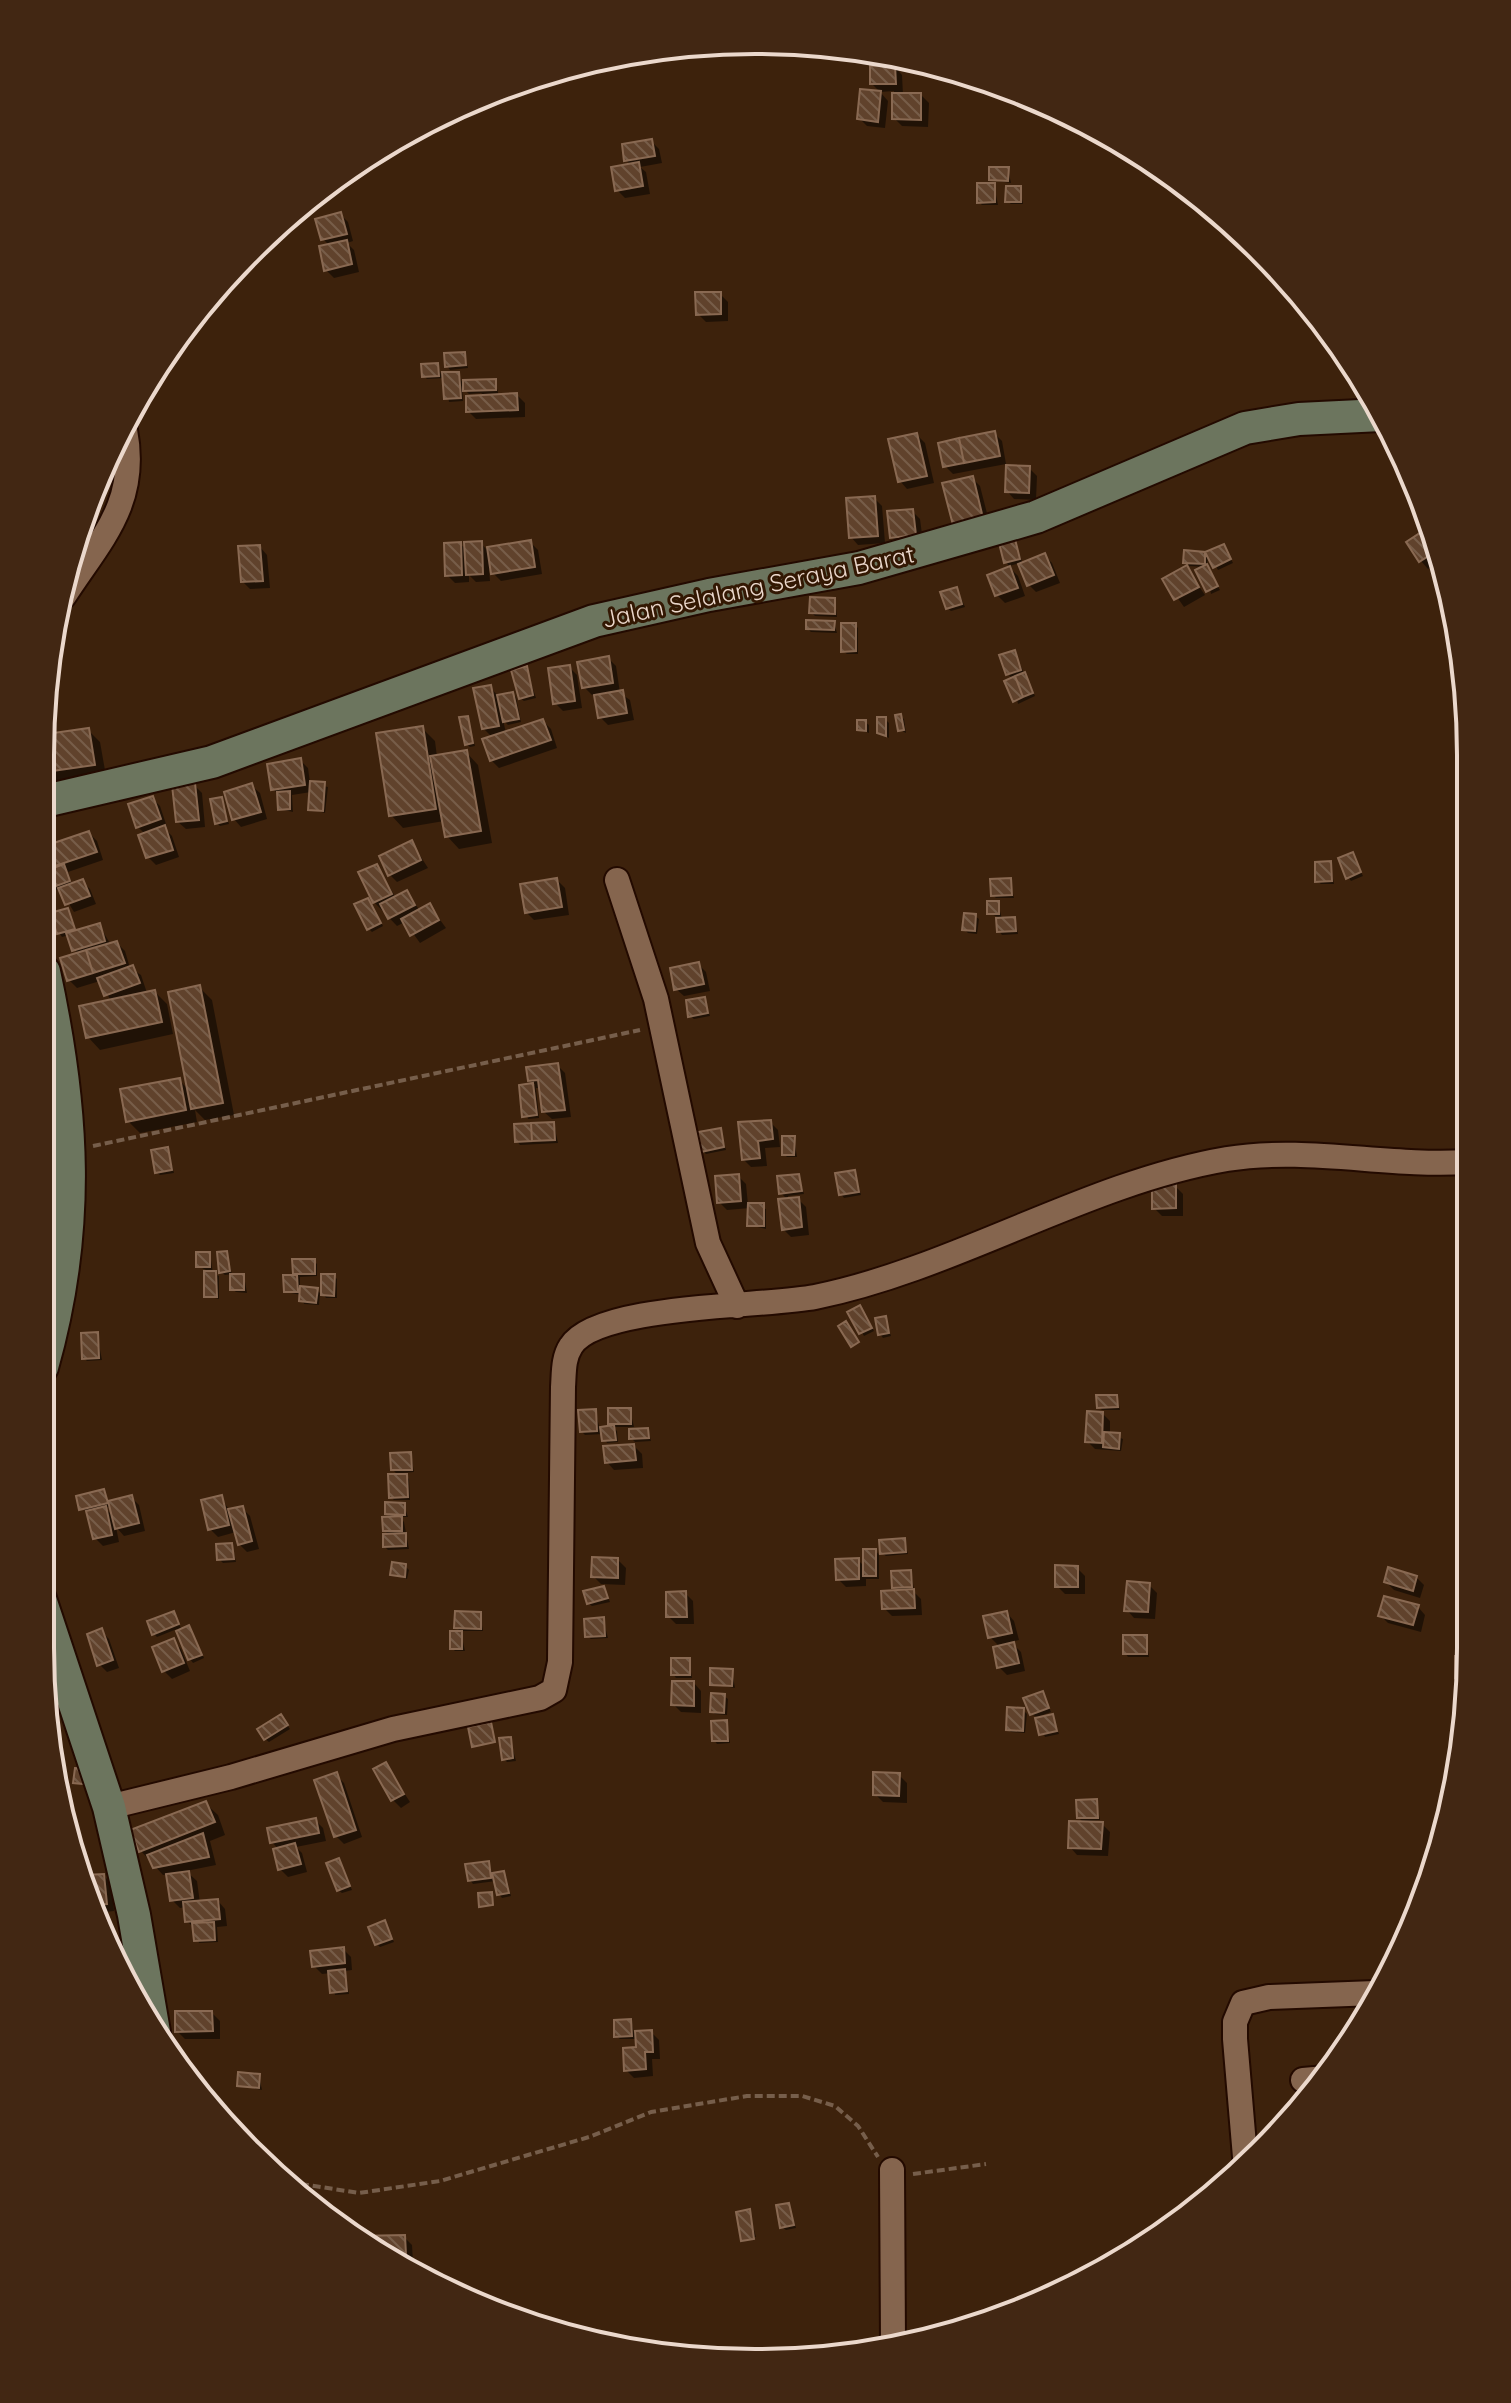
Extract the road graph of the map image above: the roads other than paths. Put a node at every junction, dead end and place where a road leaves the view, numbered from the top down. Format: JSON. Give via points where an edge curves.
{"nodes":[{"id":1,"x":1369,"y":416,"type":"edge"},
{"id":2,"x":126,"y":445,"type":"edge"},
{"id":3,"x":77,"y":576,"type":"edge"},
{"id":4,"x":54,"y":799,"type":"edge"},
{"id":5,"x":617,"y":880,"type":"dead end"},
{"id":6,"x":54,"y":1019,"type":"edge"},
{"id":7,"x":1457,"y":1163,"type":"edge"},
{"id":8,"x":737,"y":1306,"type":"junction"},
{"id":9,"x":54,"y":1313,"type":"edge"},
{"id":10,"x":54,"y":1641,"type":"edge"},
{"id":11,"x":109,"y":1807,"type":"junction"},
{"id":12,"x":1366,"y":1993,"type":"edge"},
{"id":13,"x":148,"y":1998,"type":"edge"},
{"id":14,"x":1244,"y":2151,"type":"edge"},
{"id":15,"x":892,"y":2170,"type":"road end"},
{"id":16,"x":893,"y":2336,"type":"edge"}],
"edges":[{"from":1,"to":4,"type":"street","name":"Jalan Selalang Seraya Barat","via":[[1245,428],[1036,517],[859,568],[594,621],[212,762]]},
{"from":2,"to":3,"type":"street","via":[[125,496]]},
{"from":5,"to":8,"type":"street","via":[[662,1025],[708,1243]]},
{"from":6,"to":9,"type":"street","via":[[71,1151],[65,1263]]},
{"from":7,"to":8,"type":"street","via":[[1422,1165],[1277,1154],[1226,1159],[1105,1193],[941,1259],[817,1296]]},
{"from":8,"to":11,"type":"street","via":[[622,1319],[585,1332],[572,1344],[563,1387],[560,1662],[550,1693],[393,1729]]},
{"from":10,"to":11,"type":"street"},
{"from":11,"to":13,"type":"street"},
{"from":12,"to":14,"type":"street","via":[[1269,1997],[1248,2000],[1240,2007],[1235,2039]]},
{"from":15,"to":16,"type":"street"}]}
